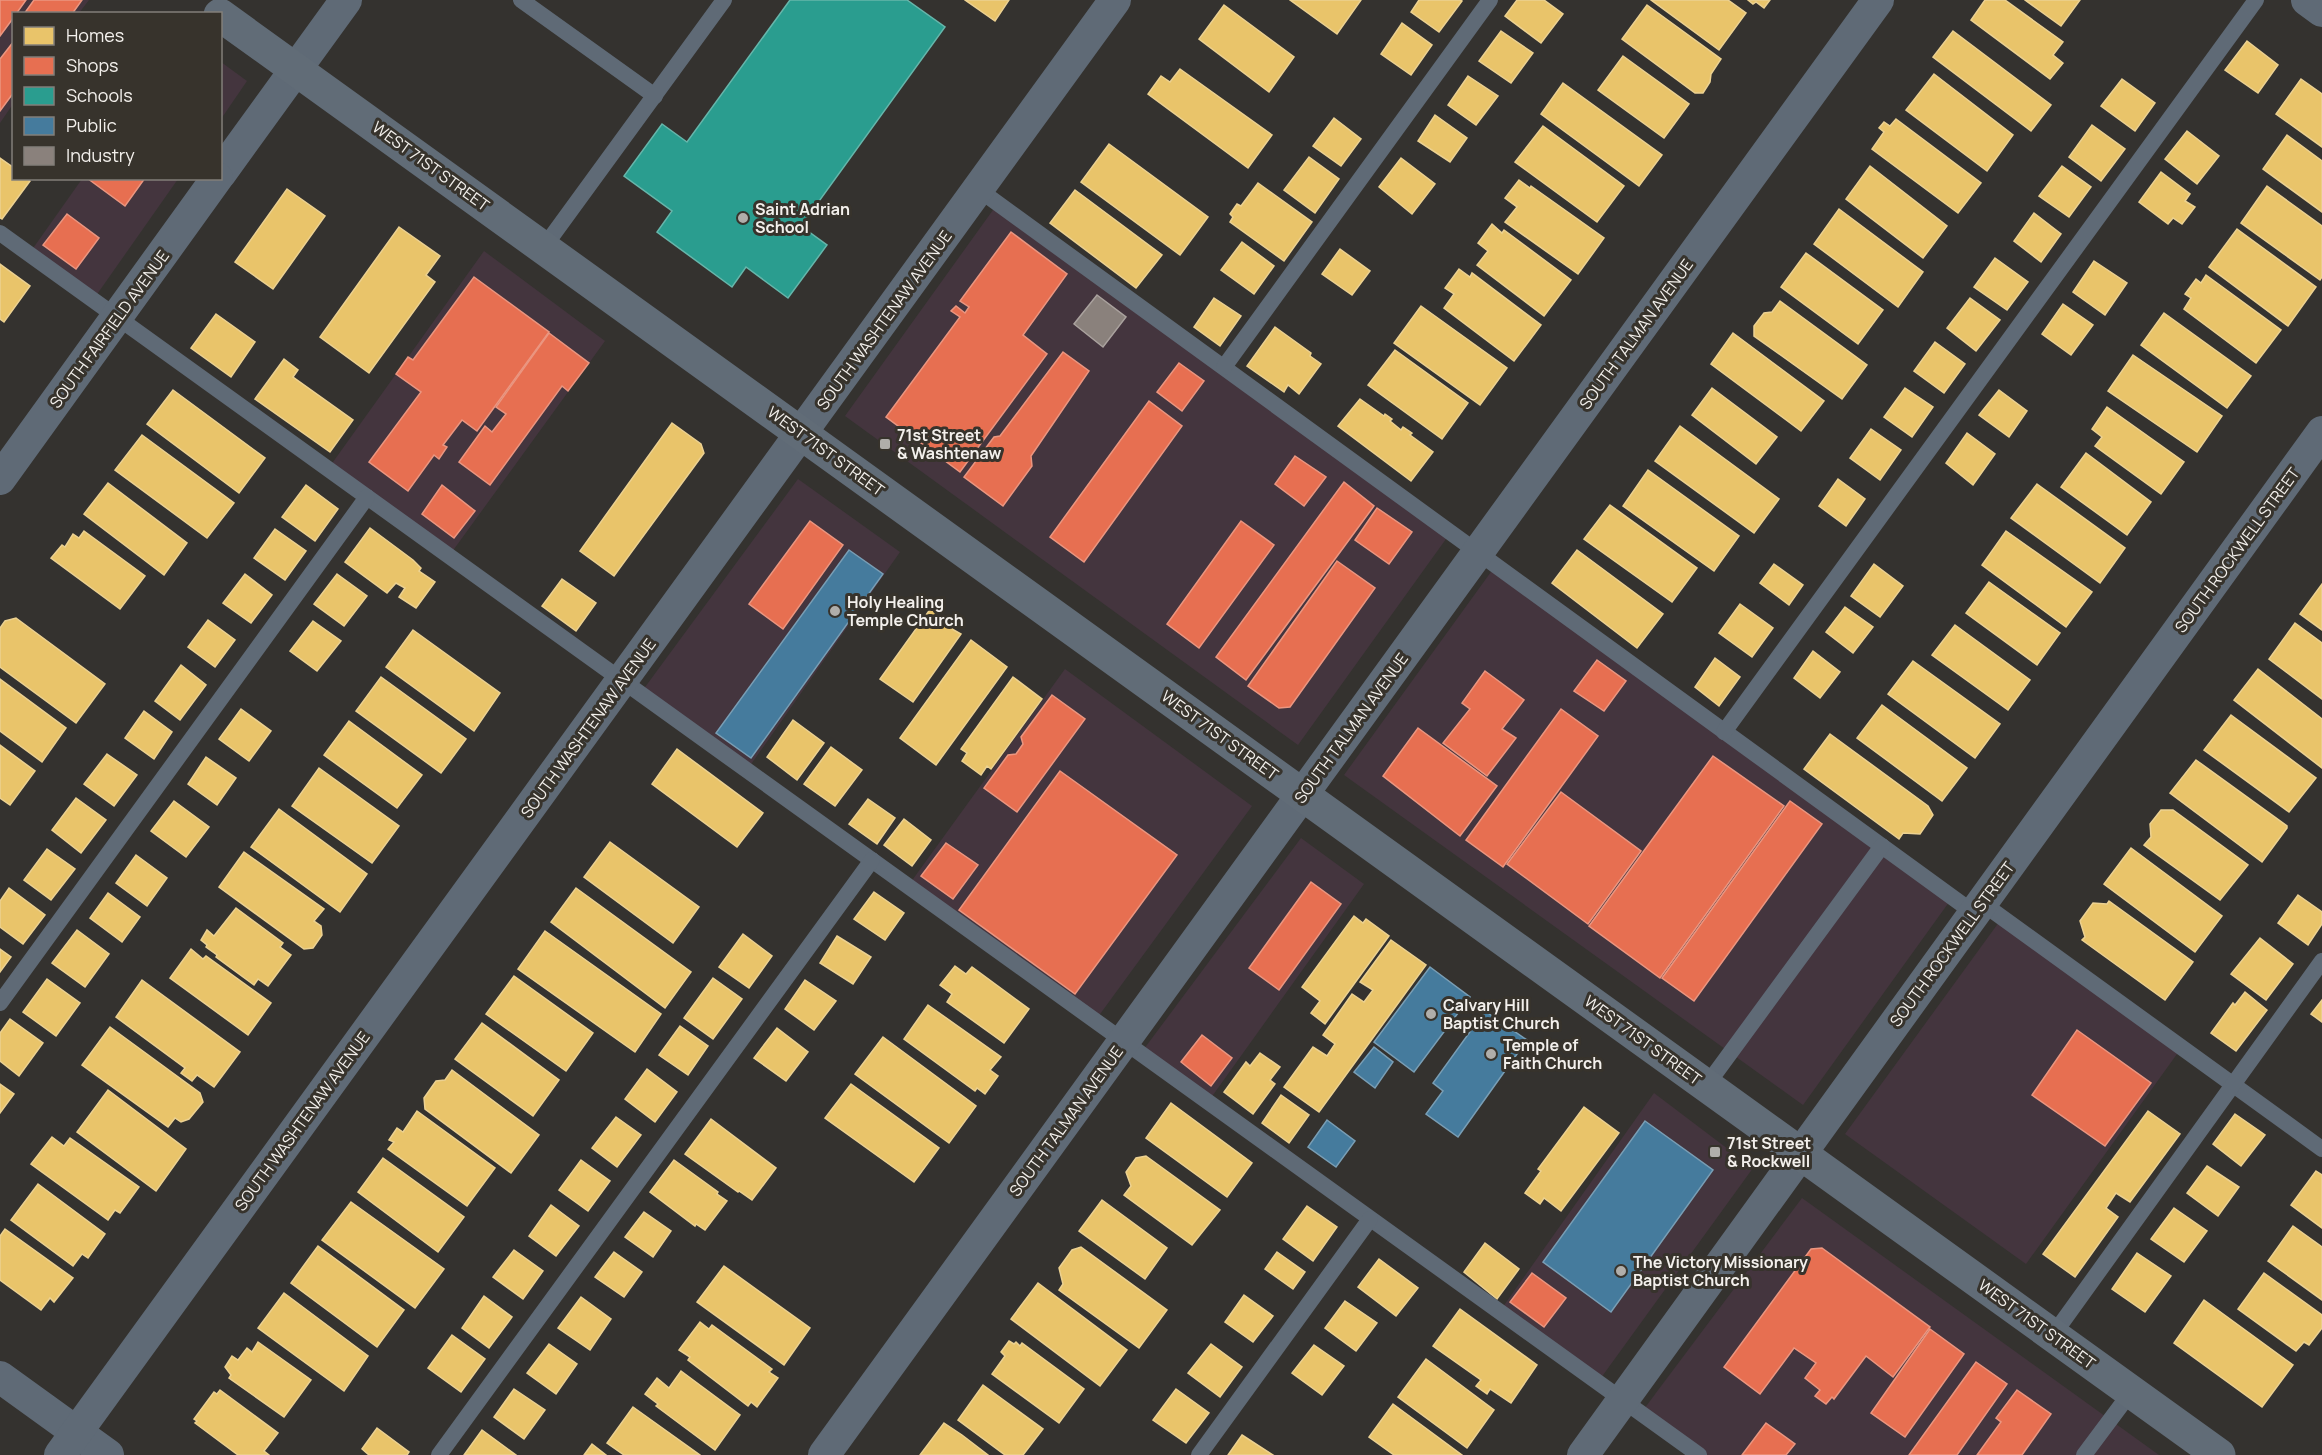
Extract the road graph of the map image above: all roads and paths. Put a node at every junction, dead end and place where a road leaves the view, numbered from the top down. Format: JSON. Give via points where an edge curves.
{"nodes":[{"id":1,"x":200,"y":0,"type":"edge"},
{"id":2,"x":346,"y":0,"type":"edge"},
{"id":3,"x":521,"y":0,"type":"edge"},
{"id":4,"x":724,"y":0,"type":"edge"},
{"id":5,"x":1115,"y":0,"type":"edge"},
{"id":6,"x":1490,"y":0,"type":"edge"},
{"id":7,"x":1878,"y":0,"type":"edge"},
{"id":8,"x":2256,"y":0,"type":"edge"},
{"id":9,"x":2307,"y":0,"type":"edge"},
{"id":10,"x":2322,"y":11,"type":"edge"},
{"id":11,"x":217,"y":12,"type":"edge"},
{"id":12,"x":222,"y":15,"type":"edge"},
{"id":13,"x":296,"y":69,"type":"junction"},
{"id":14,"x":655,"y":96,"type":"junction"},
{"id":15,"x":222,"y":171,"type":"edge"},
{"id":16,"x":216,"y":180,"type":"edge"},
{"id":17,"x":978,"y":189,"type":"junction"},
{"id":18,"x":0,"y":233,"type":"edge"},
{"id":19,"x":544,"y":247,"type":"junction"},
{"id":20,"x":117,"y":317,"type":"junction"},
{"id":21,"x":1224,"y":367,"type":"junction"},
{"id":22,"x":2322,"y":432,"type":"edge"},
{"id":23,"x":802,"y":433,"type":"junction"},
{"id":24,"x":0,"y":479,"type":"edge"},
{"id":25,"x":367,"y":497,"type":"junction"},
{"id":26,"x":1478,"y":552,"type":"junction"},
{"id":27,"x":622,"y":681,"type":"junction"},
{"id":28,"x":1724,"y":732,"type":"junction"},
{"id":29,"x":1303,"y":795,"type":"junction"},
{"id":30,"x":1882,"y":846,"type":"junction"},
{"id":31,"x":872,"y":860,"type":"junction"},
{"id":32,"x":1978,"y":908,"type":"junction"},
{"id":33,"x":2322,"y":961,"type":"edge"},
{"id":34,"x":0,"y":1003,"type":"edge"},
{"id":35,"x":1124,"y":1041,"type":"junction"},
{"id":36,"x":2233,"y":1085,"type":"junction"},
{"id":37,"x":1706,"y":1086,"type":"junction"},
{"id":38,"x":2322,"y":1149,"type":"edge"},
{"id":39,"x":1800,"y":1154,"type":"junction"},
{"id":40,"x":1370,"y":1219,"type":"junction"},
{"id":41,"x":2053,"y":1335,"type":"junction"},
{"id":42,"x":0,"y":1377,"type":"edge"},
{"id":43,"x":2131,"y":1392,"type":"junction"},
{"id":44,"x":1622,"y":1400,"type":"junction"},
{"id":45,"x":68,"y":1444,"type":"edge"},
{"id":46,"x":108,"y":1455,"type":"edge"},
{"id":47,"x":439,"y":1455,"type":"edge"},
{"id":48,"x":824,"y":1455,"type":"edge"},
{"id":49,"x":1199,"y":1455,"type":"edge"},
{"id":50,"x":1583,"y":1455,"type":"edge"},
{"id":51,"x":1699,"y":1455,"type":"edge"},
{"id":52,"x":2084,"y":1455,"type":"edge"},
{"id":53,"x":2219,"y":1455,"type":"edge"}],
"edges":[{"from":1,"to":11,"type":"main road","name":"WEST 71ST STREET"},
{"from":2,"to":13,"type":"street"},
{"from":3,"to":14,"type":"lane"},
{"from":4,"to":14,"type":"lane"},
{"from":5,"to":17,"type":"street","name":"SOUTH WASHTENAW AVENUE"},
{"from":6,"to":21,"type":"lane"},
{"from":7,"to":26,"type":"street","name":"SOUTH TALMAN AVENUE"},
{"from":8,"to":28,"type":"lane"},
{"from":9,"to":10,"type":"street"},
{"from":12,"to":13,"type":"main road","name":"WEST 71ST STREET"},
{"from":13,"to":15,"type":"street"},
{"from":13,"to":19,"type":"main road","name":"WEST 71ST STREET"},
{"from":14,"to":19,"type":"lane"},
{"from":16,"to":20,"type":"street","name":"SOUTH FAIRFIELD AVENUE"},
{"from":17,"to":21,"type":"lane"},
{"from":17,"to":23,"type":"street","name":"SOUTH WASHTENAW AVENUE"},
{"from":18,"to":20,"type":"lane"},
{"from":19,"to":23,"type":"main road","name":"WEST 71ST STREET"},
{"from":20,"to":24,"type":"street","name":"SOUTH FAIRFIELD AVENUE"},
{"from":20,"to":25,"type":"lane"},
{"from":21,"to":26,"type":"lane"},
{"from":22,"to":32,"type":"street","name":"SOUTH ROCKWELL STREET"},
{"from":23,"to":27,"type":"street","name":"SOUTH WASHTENAW AVENUE"},
{"from":23,"to":29,"type":"main road","name":"WEST 71ST STREET"},
{"from":25,"to":27,"type":"lane"},
{"from":25,"to":34,"type":"lane"},
{"from":26,"to":28,"type":"lane"},
{"from":26,"to":29,"type":"street","name":"SOUTH TALMAN AVENUE"},
{"from":27,"to":31,"type":"lane"},
{"from":27,"to":45,"type":"street","name":"SOUTH WASHTENAW AVENUE"},
{"from":28,"to":30,"type":"lane"},
{"from":29,"to":35,"type":"street","name":"SOUTH TALMAN AVENUE"},
{"from":29,"to":37,"type":"main road","name":"WEST 71ST STREET"},
{"from":30,"to":32,"type":"lane"},
{"from":30,"to":37,"type":"lane"},
{"from":31,"to":35,"type":"lane"},
{"from":31,"to":47,"type":"lane"},
{"from":32,"to":36,"type":"lane"},
{"from":32,"to":39,"type":"street","name":"SOUTH ROCKWELL STREET"},
{"from":33,"to":36,"type":"lane"},
{"from":35,"to":40,"type":"lane"},
{"from":35,"to":48,"type":"street","name":"SOUTH TALMAN AVENUE"},
{"from":36,"to":38,"type":"lane"},
{"from":36,"to":41,"type":"lane"},
{"from":37,"to":39,"type":"main road","name":"WEST 71ST STREET"},
{"from":39,"to":41,"type":"main road","name":"WEST 71ST STREET"},
{"from":39,"to":44,"type":"street","name":"SOUTH ROCKWELL STREET"},
{"from":40,"to":44,"type":"lane"},
{"from":40,"to":49,"type":"lane"},
{"from":41,"to":43,"type":"main road","name":"WEST 71ST STREET"},
{"from":42,"to":45,"type":"street"},
{"from":43,"to":52,"type":"lane"},
{"from":43,"to":53,"type":"main road","name":"WEST 71ST STREET"},
{"from":44,"to":50,"type":"street","name":"SOUTH ROCKWELL STREET"},
{"from":44,"to":51,"type":"lane"},
{"from":45,"to":46,"type":"street"}]}
